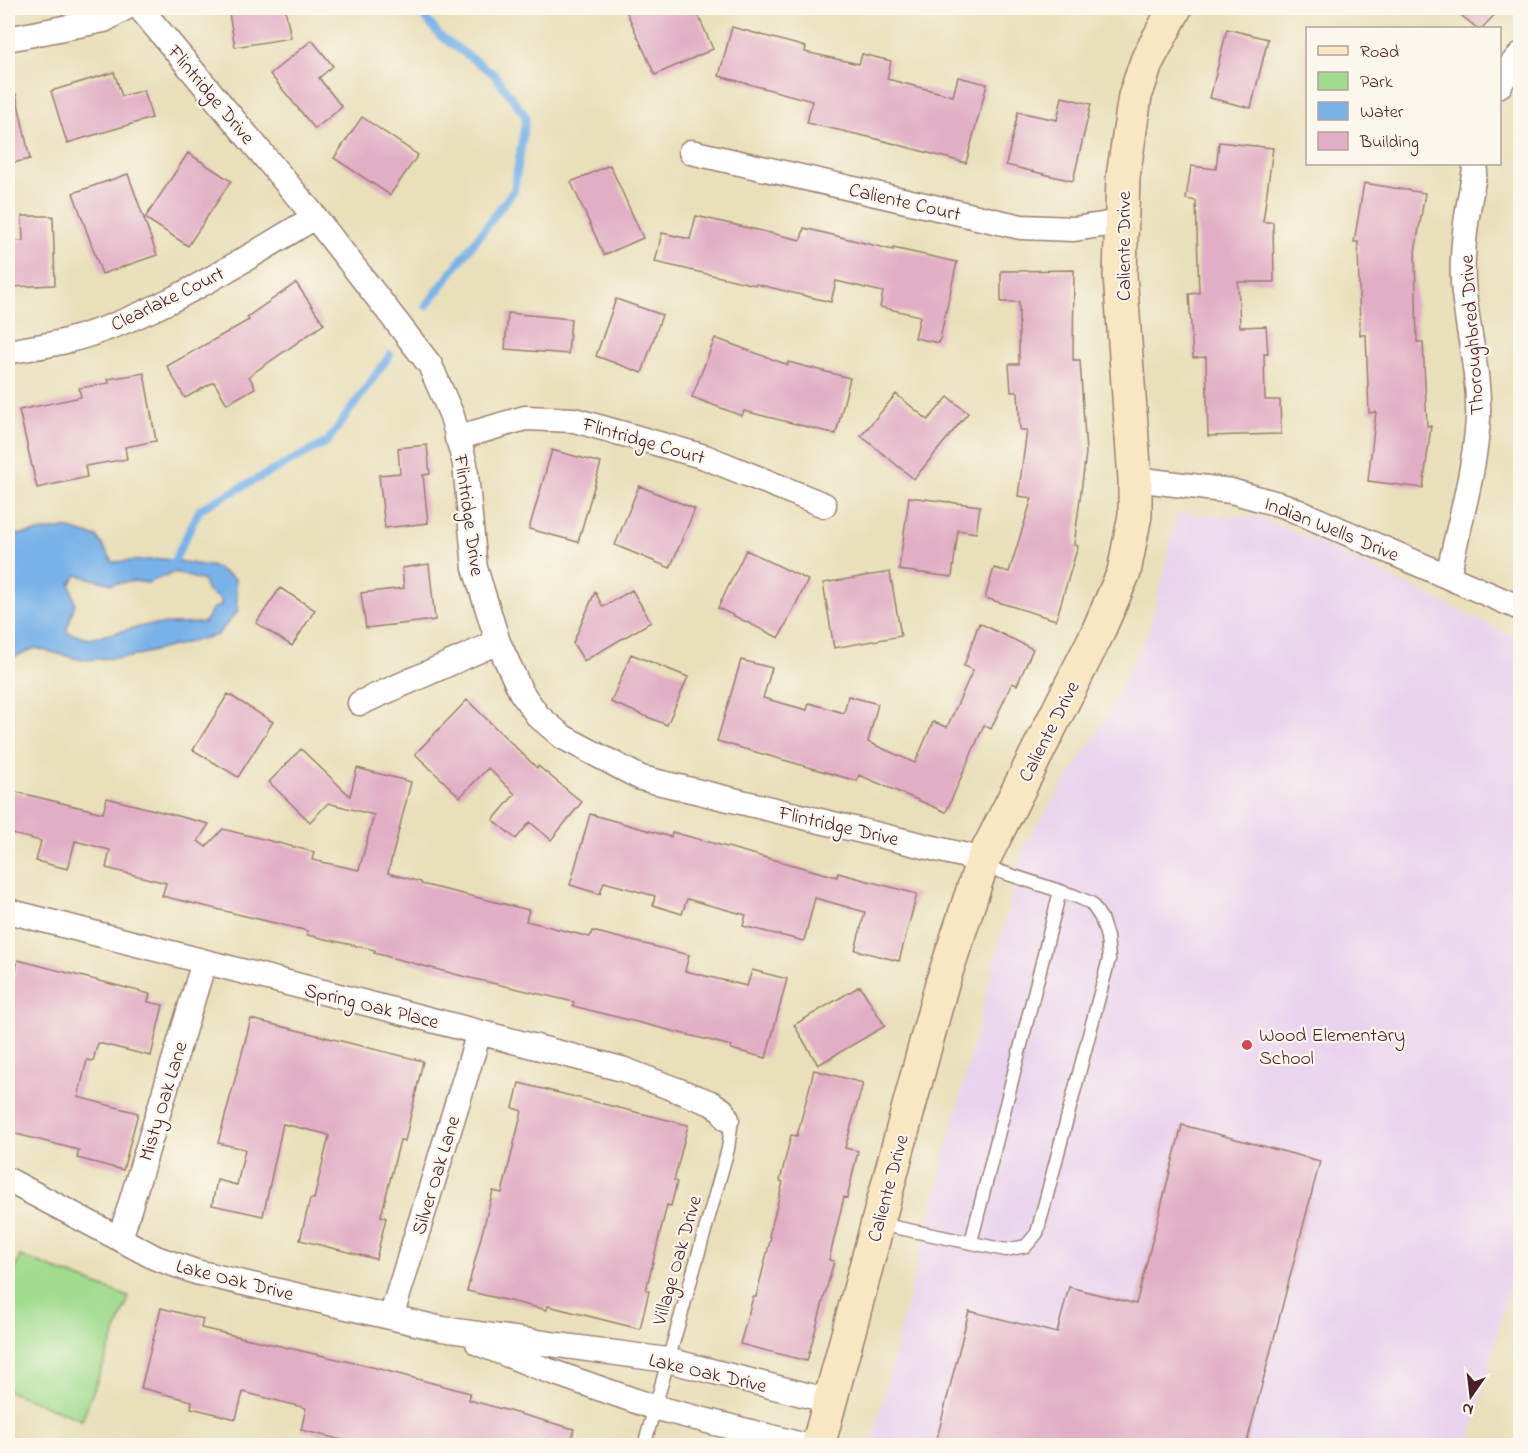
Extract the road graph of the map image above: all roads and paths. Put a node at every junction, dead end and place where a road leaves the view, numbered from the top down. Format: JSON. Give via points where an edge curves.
{"nodes":[{"id":1,"x":125,"y":8,"type":"edge"},
{"id":2,"x":141,"y":8,"type":"edge"},
{"id":3,"x":1175,"y":8,"type":"edge"},
{"id":4,"x":8,"y":39,"type":"edge"},
{"id":5,"x":1521,"y":55,"type":"edge"},
{"id":6,"x":1501,"y":83,"type":"edge"},
{"id":7,"x":691,"y":152,"type":"dead end"},
{"id":8,"x":1476,"y":165,"type":"edge"},
{"id":9,"x":315,"y":217,"type":"junction"},
{"id":10,"x":1122,"y":222,"type":"junction"},
{"id":11,"x":8,"y":352,"type":"edge"},
{"id":12,"x":458,"y":438,"type":"junction"},
{"id":13,"x":1135,"y":479,"type":"junction"},
{"id":14,"x":824,"y":505,"type":"dead end"},
{"id":15,"x":1448,"y":576,"type":"junction"},
{"id":16,"x":1521,"y":608,"type":"edge"},
{"id":17,"x":498,"y":642,"type":"junction"},
{"id":18,"x":360,"y":703,"type":"dead end"},
{"id":19,"x":982,"y":863,"type":"junction"},
{"id":20,"x":1060,"y":891,"type":"junction"},
{"id":21,"x":8,"y":911,"type":"edge"},
{"id":22,"x":204,"y":962,"type":"junction"},
{"id":23,"x":479,"y":1033,"type":"junction"},
{"id":24,"x":727,"y":1119,"type":"joint"},
{"id":25,"x":8,"y":1180,"type":"edge"},
{"id":26,"x":878,"y":1224,"type":"junction"},
{"id":27,"x":120,"y":1239,"type":"junction"},
{"id":28,"x":971,"y":1242,"type":"junction"},
{"id":29,"x":391,"y":1317,"type":"junction"},
{"id":30,"x":442,"y":1329,"type":"junction"},
{"id":31,"x":667,"y":1360,"type":"junction"},
{"id":32,"x":830,"y":1401,"type":"junction"},
{"id":33,"x":653,"y":1407,"type":"junction"},
{"id":34,"x":644,"y":1446,"type":"edge"},
{"id":35,"x":806,"y":1446,"type":"edge"},
{"id":36,"x":818,"y":1446,"type":"edge"}],
"edges":[{"from":1,"to":4,"type":"street","via":[[104,20]]},
{"from":2,"to":9,"type":"street","name":"Flintridge Drive"},
{"from":3,"to":10,"type":"street","name":"Caliente Drive","via":[[1135,96],[1123,177]]},
{"from":5,"to":6,"type":"street"},
{"from":7,"to":10,"type":"street","name":"Caliente Court","via":[[1021,227],[1074,229]]},
{"from":8,"to":15,"type":"street","name":"Thoroughbred Drive","via":[[1465,222],[1463,282],[1478,418]]},
{"from":9,"to":11,"type":"street","name":"Clearlake Court","via":[[214,277],[124,322],[66,341]]},
{"from":9,"to":12,"type":"street","name":"Flintridge Drive","via":[[430,365]]},
{"from":10,"to":13,"type":"street","name":"Caliente Drive","via":[[1120,275]]},
{"from":12,"to":14,"type":"street","name":"Flintridge Court","via":[[525,418],[574,420],[705,457]]},
{"from":12,"to":17,"type":"street","name":"Flintridge Drive","via":[[465,464],[475,568]]},
{"from":13,"to":15,"type":"street","name":"Indian Wells Drive","via":[[1231,491],[1285,506]]},
{"from":13,"to":19,"type":"street","name":"Caliente Drive","via":[[1134,515],[1124,572]]},
{"from":15,"to":16,"type":"street","name":"Indian Wells Drive"},
{"from":17,"to":18,"type":"street"},
{"from":17,"to":19,"type":"street","name":"Flintridge Drive","via":[[521,692],[538,716],[563,737],[641,778]]},
{"from":19,"to":20,"type":"lane"},
{"from":19,"to":26,"type":"street","name":"Caliente Drive","via":[[941,987]]},
{"from":20,"to":28,"type":"lane"},
{"from":20,"to":28,"type":"lane","via":[[1090,903],[1101,918],[1109,959],[1037,1233],[1026,1246],[1006,1251]]},
{"from":21,"to":22,"type":"street","name":"Spring Oak Place"},
{"from":22,"to":23,"type":"street","name":"Spring Oak Place"},
{"from":22,"to":27,"type":"street","name":"Misty Oak Lane"},
{"from":23,"to":24,"type":"street","name":"Spring Oak Place","via":[[622,1069],[711,1102]]},
{"from":23,"to":29,"type":"street","name":"Silver Oak Lane"},
{"from":24,"to":31,"type":"lane","name":"Village Oak Drive","via":[[731,1127],[728,1149]]},
{"from":25,"to":27,"type":"street","name":"Lake Oak Drive"},
{"from":26,"to":28,"type":"lane"},
{"from":26,"to":32,"type":"street","name":"Caliente Drive"},
{"from":27,"to":29,"type":"street","name":"Lake Oak Drive","via":[[156,1258],[196,1272]]},
{"from":29,"to":30,"type":"street","name":"Lake Oak Drive"},
{"from":30,"to":31,"type":"street","name":"Lake Oak Drive"},
{"from":30,"to":33,"type":"street","name":"Lake Oak Drive"},
{"from":31,"to":32,"type":"street","name":"Lake Oak Drive"},
{"from":31,"to":33,"type":"lane","name":"Village Oak Drive"},
{"from":32,"to":36,"type":"street","name":"Caliente Drive"},
{"from":33,"to":34,"type":"lane","name":"Village Oak Drive"},
{"from":33,"to":35,"type":"street","name":"Lake Oak Drive"}]}
